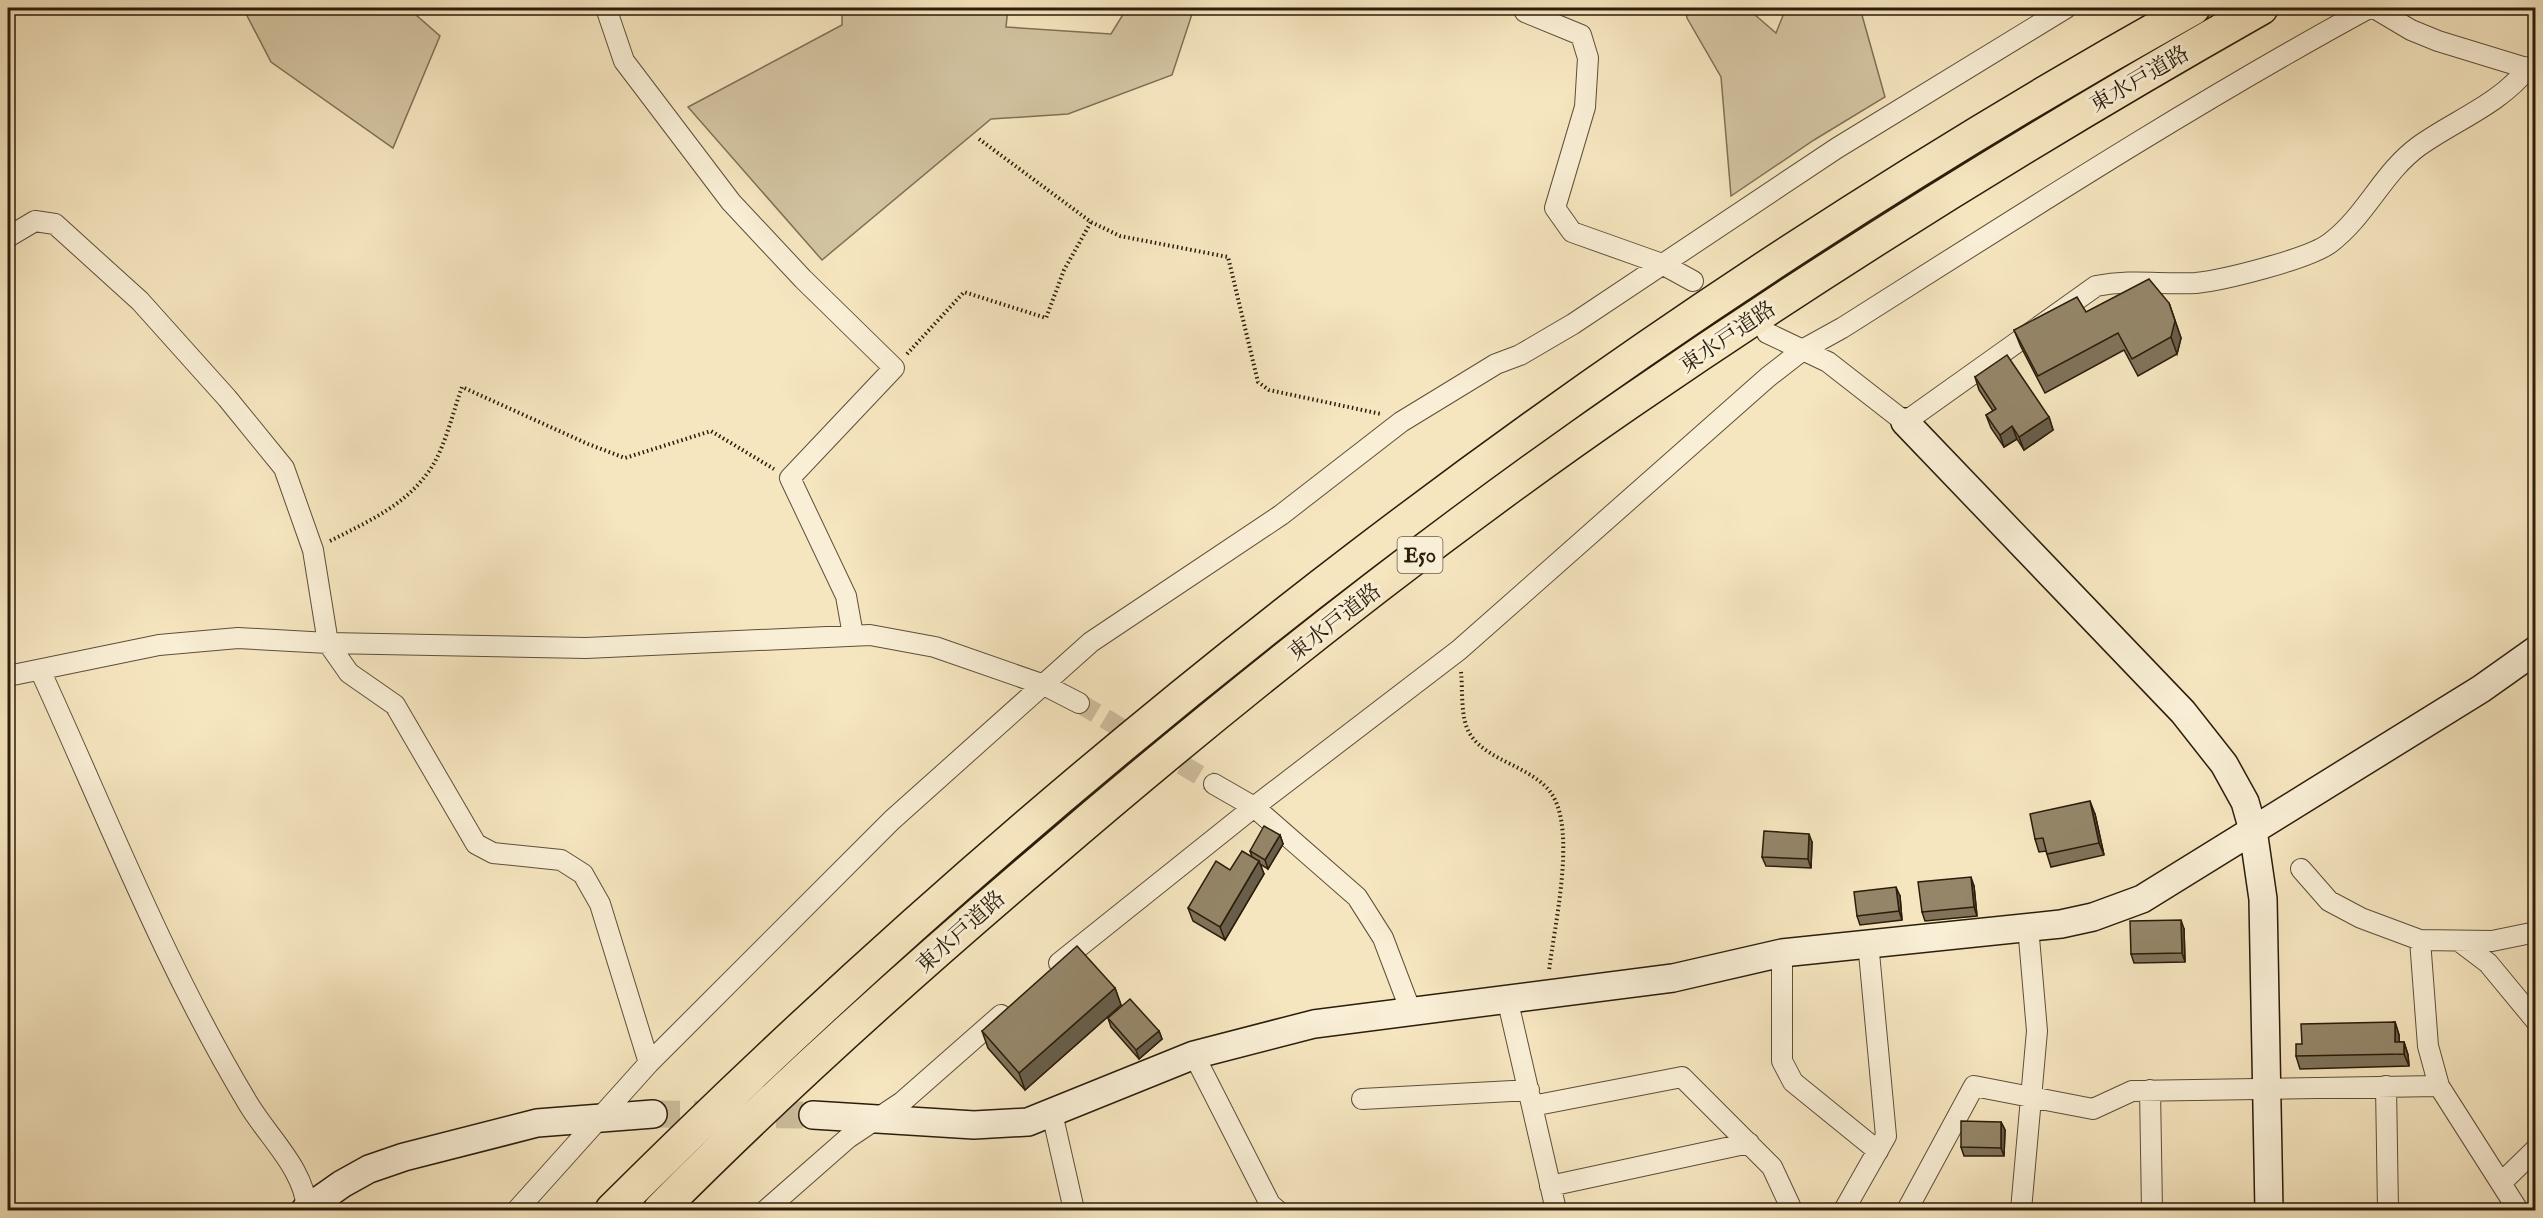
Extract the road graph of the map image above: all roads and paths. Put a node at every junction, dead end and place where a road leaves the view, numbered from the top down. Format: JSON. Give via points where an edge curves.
{"nodes":[{"id":1,"x":606,"y":8,"type":"edge"},
{"id":2,"x":1523,"y":8,"type":"edge"},
{"id":3,"x":2066,"y":8,"type":"edge"},
{"id":4,"x":2193,"y":8,"type":"edge"},
{"id":5,"x":2261,"y":8,"type":"edge"},
{"id":6,"x":2370,"y":8,"type":"edge"},
{"id":7,"x":2374,"y":8,"type":"edge"},
{"id":8,"x":2532,"y":69,"type":"edge"},
{"id":9,"x":979,"y":139,"type":"dead end"},
{"id":10,"x":1091,"y":222,"type":"junction"},
{"id":11,"x":8,"y":237,"type":"edge"},
{"id":12,"x":1662,"y":264,"type":"junction"},
{"id":13,"x":1694,"y":281,"type":"dead end"},
{"id":14,"x":1767,"y":333,"type":"dead end"},
{"id":15,"x":1804,"y":349,"type":"junction"},
{"id":16,"x":894,"y":368,"type":"junction"},
{"id":17,"x":1401,"y":422,"type":"junction"},
{"id":18,"x":1905,"y":422,"type":"junction"},
{"id":19,"x":790,"y":478,"type":"junction"},
{"id":20,"x":313,"y":550,"type":"junction"},
{"id":21,"x":853,"y":635,"type":"junction"},
{"id":22,"x":328,"y":643,"type":"junction"},
{"id":23,"x":1458,"y":650,"type":"junction"},
{"id":24,"x":2535,"y":650,"type":"edge"},
{"id":25,"x":40,"y":670,"type":"junction"},
{"id":26,"x":8,"y":676,"type":"edge"},
{"id":27,"x":1044,"y":685,"type":"junction"},
{"id":28,"x":1079,"y":703,"type":"tunnel mouth"},
{"id":29,"x":1214,"y":784,"type":"tunnel mouth"},
{"id":30,"x":1254,"y":807,"type":"junction"},
{"id":31,"x":2253,"y":830,"type":"junction"},
{"id":32,"x":2301,"y":869,"type":"dead end"},
{"id":33,"x":2028,"y":926,"type":"junction"},
{"id":34,"x":2535,"y":932,"type":"edge"},
{"id":35,"x":2420,"y":940,"type":"junction"},
{"id":36,"x":2459,"y":941,"type":"junction"},
{"id":37,"x":1868,"y":942,"type":"junction"},
{"id":38,"x":1782,"y":953,"type":"junction"},
{"id":39,"x":1042,"y":979,"type":"edge"},
{"id":40,"x":1546,"y":993,"type":"junction"},
{"id":41,"x":1507,"y":998,"type":"junction"},
{"id":42,"x":1016,"y":1002,"type":"edge"},
{"id":43,"x":1410,"y":1009,"type":"junction"},
{"id":44,"x":2535,"y":1021,"type":"edge"},
{"id":45,"x":1194,"y":1055,"type":"junction"},
{"id":46,"x":649,"y":1063,"type":"junction"},
{"id":47,"x":2386,"y":1086,"type":"junction"},
{"id":48,"x":2439,"y":1086,"type":"junction"},
{"id":49,"x":2268,"y":1088,"type":"junction"},
{"id":50,"x":2150,"y":1090,"type":"junction"},
{"id":51,"x":2031,"y":1097,"type":"junction"},
{"id":52,"x":1530,"y":1098,"type":"junction"},
{"id":53,"x":1362,"y":1099,"type":"dead end"},
{"id":54,"x":1052,"y":1113,"type":"junction"},
{"id":55,"x":653,"y":1114,"type":"tunnel mouth"},
{"id":56,"x":813,"y":1115,"type":"tunnel mouth"},
{"id":57,"x":604,"y":1116,"type":"junction"},
{"id":58,"x":878,"y":1119,"type":"junction"},
{"id":59,"x":1749,"y":1143,"type":"junction"},
{"id":60,"x":2535,"y":1149,"type":"edge"},
{"id":61,"x":1878,"y":1151,"type":"junction"},
{"id":62,"x":2501,"y":1183,"type":"junction"},
{"id":63,"x":1550,"y":1186,"type":"junction"},
{"id":64,"x":307,"y":1210,"type":"edge"},
{"id":65,"x":517,"y":1210,"type":"edge"},
{"id":66,"x":612,"y":1210,"type":"edge"},
{"id":67,"x":660,"y":1210,"type":"edge"},
{"id":68,"x":766,"y":1210,"type":"edge"},
{"id":69,"x":1074,"y":1210,"type":"edge"},
{"id":70,"x":1278,"y":1210,"type":"edge"},
{"id":71,"x":1556,"y":1210,"type":"edge"},
{"id":72,"x":1792,"y":1210,"type":"edge"},
{"id":73,"x":1844,"y":1210,"type":"edge"},
{"id":74,"x":1907,"y":1210,"type":"edge"},
{"id":75,"x":2021,"y":1210,"type":"edge"},
{"id":76,"x":2152,"y":1210,"type":"edge"},
{"id":77,"x":2269,"y":1210,"type":"edge"},
{"id":78,"x":2388,"y":1210,"type":"edge"},
{"id":79,"x":2518,"y":1210,"type":"edge"}],
"edges":[{"from":1,"to":16,"type":"street","via":[[624,61],[731,202]]},
{"from":2,"to":12,"type":"street","via":[[1581,35],[1588,58],[1585,107],[1555,208],[1572,232]]},
{"from":3,"to":12,"type":"street","via":[[1847,141]]},
{"from":4,"to":66,"type":"highway","name":"東水戸道路","number":"E50","via":[[1958,145],[1755,275],[1601,379],[1320,587],[1130,739],[973,872],[823,1008]]},
{"from":5,"to":67,"type":"highway","name":"東水戸道路","number":"E50","via":[[1974,175],[1775,303],[1624,406],[1341,614],[1153,765],[993,901],[846,1033]]},
{"from":6,"to":15,"type":"street","via":[[2298,46],[2087,172]]},
{"from":7,"to":8,"type":"street","via":[[2411,30],[2466,52]]},
{"from":8,"to":18,"type":"street","via":[[2485,108],[2418,147],[2396,168],[2354,223],[2328,245],[2256,271],[2196,283],[2123,280],[2096,286]]},
{"from":9,"to":10,"type":"path"},
{"from":10,"to":16,"type":"path","via":[[1064,270],[1046,318],[964,292]]},
{"from":10,"to":17,"type":"path","via":[[1119,236],[1228,257],[1258,382],[1288,396],[1376,412]]},
{"from":11,"to":20,"type":"street","via":[[35,221],[55,225],[140,301],[284,468]]},
{"from":12,"to":13,"type":"street"},
{"from":12,"to":17,"type":"street","via":[[1573,324],[1520,355],[1496,364]]},
{"from":14,"to":15,"type":"street"},
{"from":15,"to":18,"type":"street","via":[[1828,362]]},
{"from":15,"to":23,"type":"street"},
{"from":16,"to":19,"type":"street"},
{"from":17,"to":27,"type":"street","via":[[1281,515],[1091,642]]},
{"from":18,"to":31,"type":"street","via":[[2183,712],[2224,764],[2245,802]]},
{"from":19,"to":20,"type":"path","via":[[711,432],[625,458],[462,387],[434,464],[414,490],[385,513]]},
{"from":19,"to":21,"type":"street","via":[[846,596]]},
{"from":20,"to":22,"type":"street"},
{"from":21,"to":22,"type":"street","via":[[586,648]]},
{"from":21,"to":27,"type":"street","via":[[935,647]]},
{"from":22,"to":25,"type":"street","via":[[238,638],[159,645]]},
{"from":22,"to":46,"type":"street","via":[[349,673],[395,705],[476,844],[493,853],[561,860],[583,874],[600,904]]},
{"from":23,"to":30,"type":"street"},
{"from":23,"to":40,"type":"path","via":[[1465,722],[1471,736],[1544,784],[1560,811],[1565,835]]},
{"from":24,"to":31,"type":"street","via":[[2481,689]]},
{"from":25,"to":26,"type":"street"},
{"from":25,"to":64,"type":"street","via":[[160,942],[249,1105],[301,1182]]},
{"from":27,"to":28,"type":"street"},
{"from":27,"to":46,"type":"street","via":[[892,820]]},
{"from":29,"to":30,"type":"street"},
{"from":30,"to":39,"type":"street"},
{"from":30,"to":43,"type":"street","via":[[1357,897],[1383,938]]},
{"from":31,"to":33,"type":"street","via":[[2142,899],[2061,924]]},
{"from":31,"to":49,"type":"street","via":[[2263,899]]},
{"from":32,"to":35,"type":"street","via":[[2329,901],[2361,918]]},
{"from":33,"to":37,"type":"street"},
{"from":33,"to":51,"type":"street","via":[[2037,1031]]},
{"from":34,"to":36,"type":"street","via":[[2492,941]]},
{"from":35,"to":36,"type":"street"},
{"from":35,"to":48,"type":"street","via":[[2428,1046]]},
{"from":36,"to":44,"type":"street","via":[[2488,963]]},
{"from":37,"to":38,"type":"street"},
{"from":37,"to":61,"type":"street","via":[[1886,1136]]},
{"from":38,"to":40,"type":"street","via":[[1673,978]]},
{"from":38,"to":61,"type":"street","via":[[1782,1061],[1793,1082]]},
{"from":40,"to":41,"type":"street"},
{"from":41,"to":43,"type":"street"},
{"from":41,"to":52,"type":"street"},
{"from":42,"to":58,"type":"street"},
{"from":43,"to":45,"type":"street","via":[[1293,1028]]},
{"from":45,"to":54,"type":"street"},
{"from":45,"to":70,"type":"street","via":[[1270,1204]]},
{"from":46,"to":57,"type":"street"},
{"from":47,"to":48,"type":"street"},
{"from":47,"to":49,"type":"street"},
{"from":47,"to":78,"type":"street"},
{"from":48,"to":62,"type":"street"},
{"from":49,"to":50,"type":"street"},
{"from":49,"to":77,"type":"street"},
{"from":50,"to":51,"type":"street","via":[[2132,1091],[2092,1109]]},
{"from":50,"to":76,"type":"street"},
{"from":51,"to":74,"type":"street","via":[[1974,1086]]},
{"from":51,"to":75,"type":"street"},
{"from":52,"to":53,"type":"street"},
{"from":52,"to":59,"type":"street","via":[[1682,1077]]},
{"from":52,"to":63,"type":"street"},
{"from":54,"to":58,"type":"street","via":[[1005,1125]]},
{"from":54,"to":69,"type":"street"},
{"from":55,"to":57,"type":"street"},
{"from":56,"to":58,"type":"street"},
{"from":57,"to":64,"type":"street","via":[[537,1123],[404,1157],[369,1169]]},
{"from":57,"to":65,"type":"street"},
{"from":58,"to":68,"type":"street","via":[[848,1138]]},
{"from":59,"to":63,"type":"street"},
{"from":59,"to":72,"type":"street","via":[[1772,1167]]},
{"from":60,"to":62,"type":"street"},
{"from":61,"to":73,"type":"street"},
{"from":62,"to":79,"type":"street"},
{"from":63,"to":71,"type":"street"}]}
